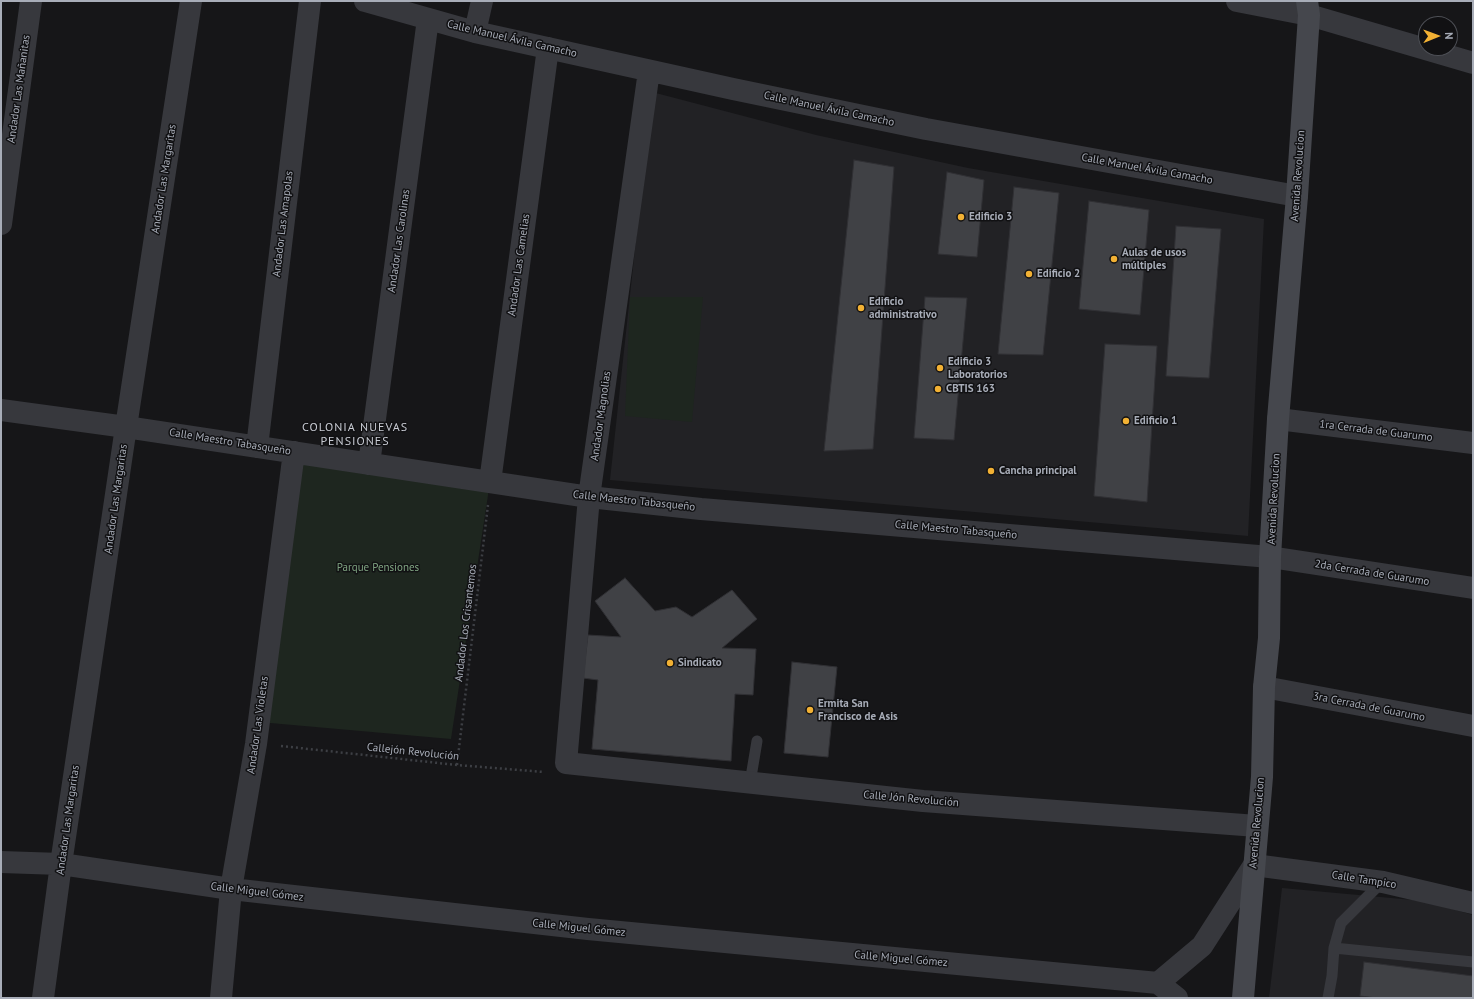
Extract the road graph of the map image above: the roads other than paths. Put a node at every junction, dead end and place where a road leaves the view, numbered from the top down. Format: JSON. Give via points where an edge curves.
{"nodes":[{"id":1,"x":31,"y":1,"type":"edge"},
{"id":2,"x":191,"y":1,"type":"edge"},
{"id":3,"x":310,"y":1,"type":"edge"},
{"id":4,"x":365,"y":1,"type":"edge"},
{"id":5,"x":482,"y":1,"type":"edge"},
{"id":6,"x":1237,"y":1,"type":"edge"},
{"id":7,"x":1308,"y":8,"type":"edge"},
{"id":8,"x":428,"y":19,"type":"junction"},
{"id":9,"x":475,"y":32,"type":"junction"},
{"id":10,"x":548,"y":48,"type":"junction"},
{"id":11,"x":1473,"y":63,"type":"edge"},
{"id":12,"x":650,"y":71,"type":"junction"},
{"id":13,"x":1297,"y":196,"type":"junction"},
{"id":14,"x":1,"y":224,"type":"edge"},
{"id":15,"x":1,"y":410,"type":"edge"},
{"id":16,"x":1278,"y":419,"type":"junction"},
{"id":17,"x":126,"y":427,"type":"junction"},
{"id":18,"x":1473,"y":443,"type":"edge"},
{"id":19,"x":257,"y":446,"type":"junction"},
{"id":20,"x":294,"y":452,"type":"junction"},
{"id":21,"x":369,"y":464,"type":"junction"},
{"id":22,"x":490,"y":482,"type":"junction"},
{"id":23,"x":589,"y":497,"type":"junction"},
{"id":24,"x":1270,"y":557,"type":"junction"},
{"id":25,"x":1473,"y":588,"type":"edge"},
{"id":26,"x":1264,"y":687,"type":"junction"},
{"id":27,"x":1473,"y":726,"type":"edge"},
{"id":28,"x":758,"y":741,"type":"dead end"},
{"id":29,"x":566,"y":763,"type":"joint"},
{"id":30,"x":750,"y":783,"type":"junction"},
{"id":31,"x":1257,"y":826,"type":"junction"},
{"id":32,"x":1,"y":862,"type":"edge"},
{"id":33,"x":61,"y":864,"type":"junction"},
{"id":34,"x":1254,"y":865,"type":"junction"},
{"id":35,"x":1383,"y":882,"type":"junction"},
{"id":36,"x":232,"y":889,"type":"junction"},
{"id":37,"x":1473,"y":903,"type":"edge"},
{"id":38,"x":1334,"y":948,"type":"junction"},
{"id":39,"x":1473,"y":962,"type":"edge"},
{"id":40,"x":1158,"y":983,"type":"junction"},
{"id":41,"x":43,"y":998,"type":"edge"},
{"id":42,"x":221,"y":998,"type":"edge"},
{"id":43,"x":1177,"y":998,"type":"edge"},
{"id":44,"x":1243,"y":998,"type":"edge"},
{"id":45,"x":1328,"y":998,"type":"edge"}],
"edges":[{"from":1,"to":14,"type":"street","name":"Andador Las Mañanitas"},
{"from":2,"to":17,"type":"street","name":"Andador Las Margaritas"},
{"from":3,"to":19,"type":"street","name":"Andador Las Amapolas"},
{"from":4,"to":8,"type":"street","name":"Calle Manuel Ávila Camacho"},
{"from":5,"to":9,"type":"street"},
{"from":6,"to":7,"type":"street"},
{"from":7,"to":11,"type":"street"},
{"from":7,"to":13,"type":"street","name":"Avenida Revolucion"},
{"from":8,"to":9,"type":"street","name":"Calle Manuel Ávila Camacho"},
{"from":8,"to":21,"type":"street","name":"Andador Las Carolinas"},
{"from":9,"to":10,"type":"street","name":"Calle Manuel Ávila Camacho"},
{"from":10,"to":12,"type":"street","name":"Calle Manuel Ávila Camacho"},
{"from":10,"to":22,"type":"street","name":"Andador Las Camelias"},
{"from":12,"to":13,"type":"street","name":"Calle Manuel Ávila Camacho","via":[[926,129]]},
{"from":12,"to":23,"type":"street","name":"Andador Magnolias"},
{"from":13,"to":16,"type":"street","name":"Avenida Revolucion"},
{"from":15,"to":17,"type":"street","name":"Calle Maestro Tabasqueño"},
{"from":16,"to":18,"type":"street","name":"1ra Cerrada de Guarumo"},
{"from":16,"to":24,"type":"street","name":"Avenida Revolucion"},
{"from":17,"to":19,"type":"street","name":"Calle Maestro Tabasqueño"},
{"from":17,"to":33,"type":"street","name":"Andador Las Margaritas"},
{"from":19,"to":20,"type":"street","name":"Calle Maestro Tabasqueño"},
{"from":20,"to":21,"type":"street","name":"Calle Maestro Tabasqueño"},
{"from":20,"to":36,"type":"street","name":"Andador Las Violetas","via":[[256,744]]},
{"from":21,"to":22,"type":"street","name":"Calle Maestro Tabasqueño"},
{"from":22,"to":23,"type":"street","name":"Calle Maestro Tabasqueño"},
{"from":23,"to":24,"type":"street","name":"Calle Maestro Tabasqueño","via":[[701,509]]},
{"from":23,"to":29,"type":"street","name":"Andador Magnolias"},
{"from":24,"to":25,"type":"street","name":"2da Cerrada de Guarumo"},
{"from":24,"to":26,"type":"street","name":"Avenida Revolucion","via":[[1269,638]]},
{"from":26,"to":27,"type":"street","name":"3ra Cerrada de Guarumo"},
{"from":26,"to":31,"type":"street","name":"Avenida Revolucion","via":[[1262,777]]},
{"from":28,"to":30,"type":"lane"},
{"from":29,"to":30,"type":"street","name":"Calle Jón Revolución"},
{"from":30,"to":31,"type":"street","name":"Calle Jón Revolución","via":[[924,801]]},
{"from":31,"to":34,"type":"street","name":"Avenida Revolucion"},
{"from":32,"to":33,"type":"street","name":"Calle Miguel Gómez"},
{"from":33,"to":36,"type":"street","name":"Calle Miguel Gómez"},
{"from":33,"to":41,"type":"street","name":"Andador Las Margaritas"},
{"from":34,"to":35,"type":"street","name":"Calle Tampico"},
{"from":34,"to":40,"type":"street","via":[[1202,946]]},
{"from":34,"to":44,"type":"street","name":"Avenida Revolucion"},
{"from":35,"to":37,"type":"street","name":"Calle Tampico"},
{"from":35,"to":38,"type":"lane","via":[[1341,923]]},
{"from":36,"to":40,"type":"street","name":"Calle Miguel Gómez","via":[[588,929]]},
{"from":36,"to":42,"type":"street","name":"Andador Las Violetas"},
{"from":38,"to":39,"type":"lane"},
{"from":38,"to":45,"type":"lane"},
{"from":40,"to":43,"type":"street"}]}
